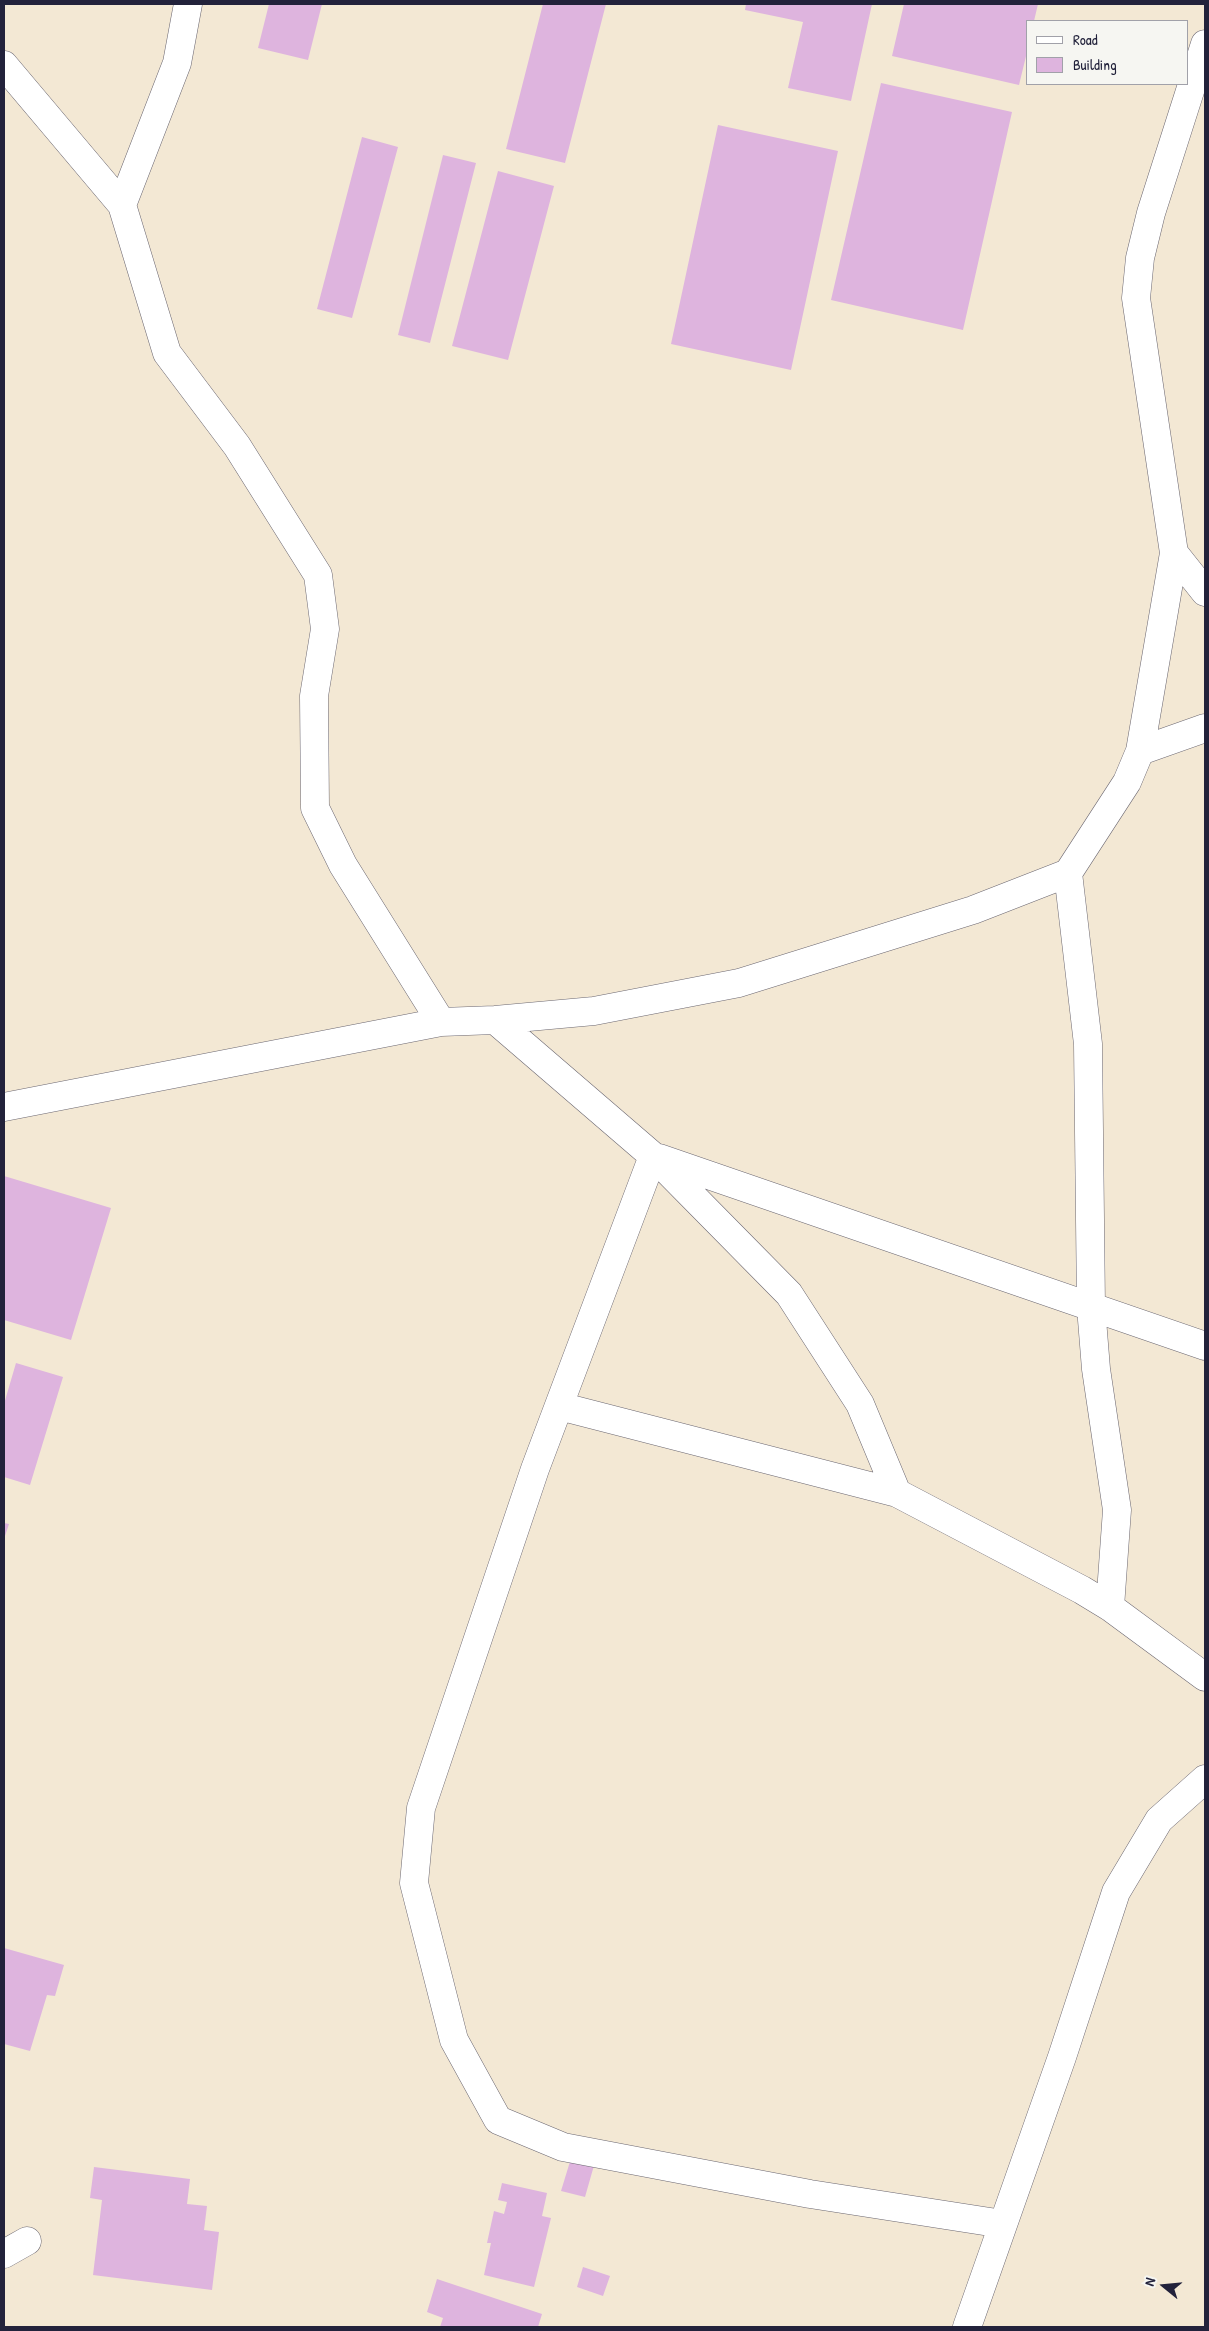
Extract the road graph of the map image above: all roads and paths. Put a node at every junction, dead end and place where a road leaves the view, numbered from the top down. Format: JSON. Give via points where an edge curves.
{"nodes":[{"id":1,"x":188,"y":4,"type":"edge"},
{"id":2,"x":1205,"y":44,"type":"edge"},
{"id":3,"x":4,"y":65,"type":"edge"},
{"id":4,"x":122,"y":205,"type":"junction"},
{"id":5,"x":1174,"y":553,"type":"junction"},
{"id":6,"x":1205,"y":592,"type":"edge"},
{"id":7,"x":1205,"y":728,"type":"edge"},
{"id":8,"x":1140,"y":751,"type":"junction"},
{"id":9,"x":1068,"y":873,"type":"junction"},
{"id":10,"x":495,"y":1020,"type":"junction"},
{"id":11,"x":441,"y":1022,"type":"junction"},
{"id":12,"x":4,"y":1107,"type":"edge"},
{"id":13,"x":653,"y":1156,"type":"junction"},
{"id":14,"x":1091,"y":1307,"type":"junction"},
{"id":15,"x":1205,"y":1346,"type":"edge"},
{"id":16,"x":559,"y":1406,"type":"junction"},
{"id":17,"x":897,"y":1493,"type":"junction"},
{"id":18,"x":1110,"y":1607,"type":"junction"},
{"id":19,"x":1205,"y":1677,"type":"edge"},
{"id":20,"x":1205,"y":1779,"type":"edge"},
{"id":21,"x":1003,"y":2224,"type":"junction"},
{"id":22,"x":27,"y":2241,"type":"dead end"},
{"id":23,"x":4,"y":2254,"type":"edge"},
{"id":24,"x":967,"y":2327,"type":"edge"}],
"edges":[{"from":1,"to":4,"type":"street","via":[[177,63]]},
{"from":2,"to":5,"type":"street","via":[[1151,213],[1140,258],[1136,298]]},
{"from":3,"to":4,"type":"street"},
{"from":4,"to":11,"type":"street","via":[[167,353],[236,446],[318,574],[325,629],[314,696],[315,808],[343,865]]},
{"from":5,"to":6,"type":"street"},
{"from":5,"to":8,"type":"street"},
{"from":7,"to":8,"type":"street"},
{"from":8,"to":9,"type":"street","via":[[1127,782]]},
{"from":9,"to":10,"type":"street","via":[[973,910],[739,983],[594,1011]]},
{"from":9,"to":14,"type":"street","via":[[1088,1044]]},
{"from":10,"to":11,"type":"street"},
{"from":10,"to":13,"type":"street"},
{"from":11,"to":12,"type":"street"},
{"from":13,"to":14,"type":"street"},
{"from":13,"to":16,"type":"street"},
{"from":13,"to":17,"type":"street","via":[[789,1294],[860,1404]]},
{"from":14,"to":15,"type":"street"},
{"from":14,"to":18,"type":"street","via":[[1096,1369],[1117,1510]]},
{"from":16,"to":17,"type":"street"},
{"from":16,"to":21,"type":"street","via":[[421,1808],[414,1883],[454,2040],[498,2120],[563,2147],[810,2194]]},
{"from":17,"to":18,"type":"street"},
{"from":18,"to":19,"type":"street"},
{"from":20,"to":21,"type":"street","via":[[1159,1820],[1116,1892]]},
{"from":21,"to":24,"type":"street"},
{"from":22,"to":23,"type":"street"}]}
